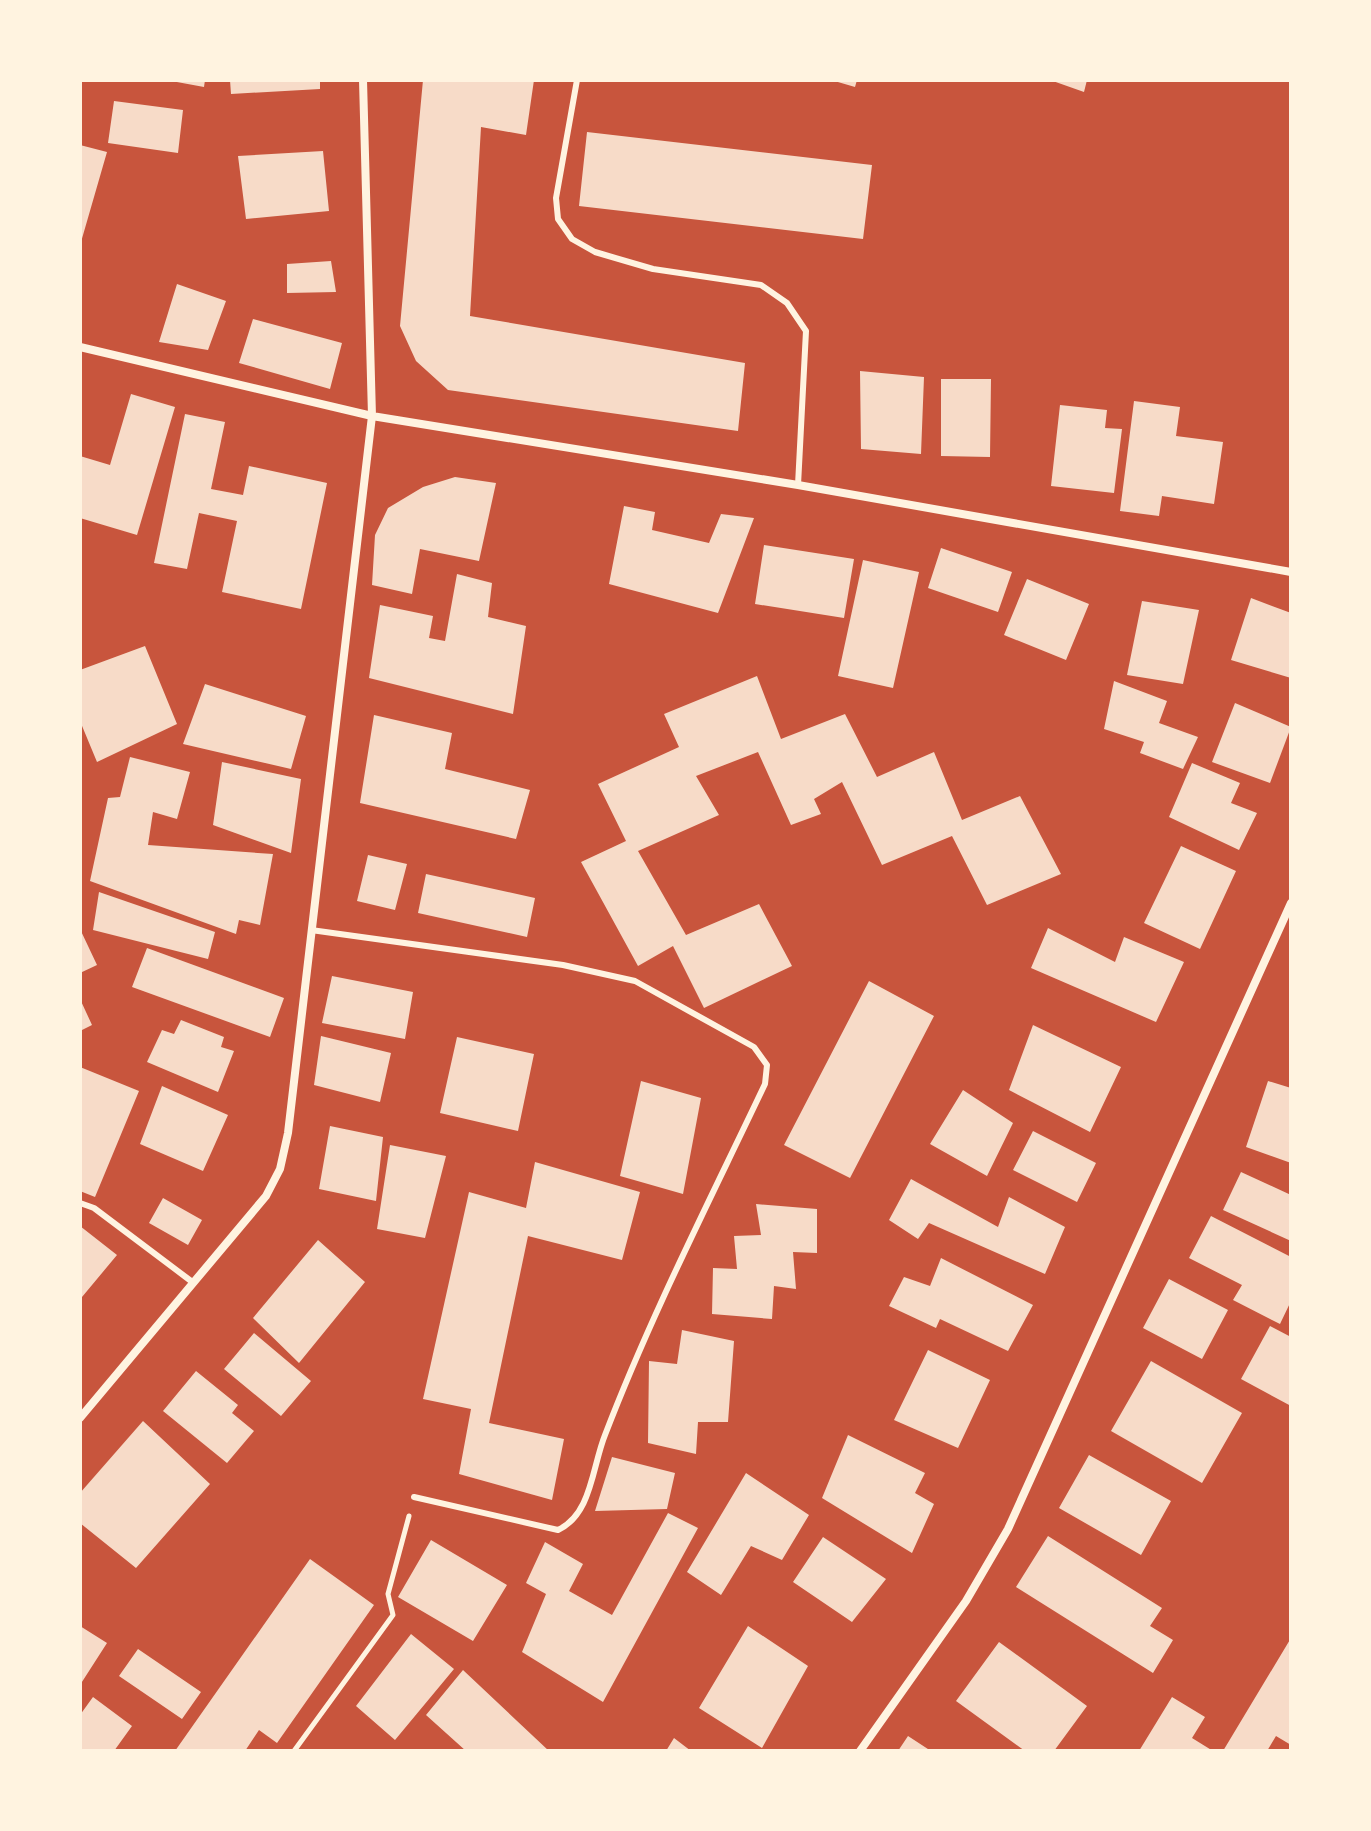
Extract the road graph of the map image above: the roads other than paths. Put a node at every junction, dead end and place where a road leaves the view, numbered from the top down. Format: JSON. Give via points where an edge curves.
{"nodes":[{"id":1,"x":363,"y":80,"type":"edge"},
{"id":2,"x":577,"y":80,"type":"edge"},
{"id":3,"x":80,"y":347,"type":"edge"},
{"id":4,"x":372,"y":416,"type":"junction"},
{"id":5,"x":798,"y":485,"type":"junction"},
{"id":6,"x":1291,"y":572,"type":"edge"},
{"id":7,"x":1291,"y":903,"type":"edge"},
{"id":8,"x":311,"y":930,"type":"junction"},
{"id":9,"x":80,"y":1203,"type":"edge"},
{"id":10,"x":191,"y":1281,"type":"junction"},
{"id":11,"x":80,"y":1418,"type":"edge"},
{"id":12,"x":414,"y":1497,"type":"road end"},
{"id":13,"x":860,"y":1751,"type":"edge"}],
"edges":[{"from":1,"to":4,"type":"street"},
{"from":2,"to":5,"type":"lane","via":[[556,198],[558,219],[572,239],[595,252],[653,269],[761,285],[787,303],[806,331]]},
{"from":3,"to":4,"type":"street"},
{"from":4,"to":5,"type":"street"},
{"from":4,"to":8,"type":"street"},
{"from":5,"to":6,"type":"street"},
{"from":7,"to":13,"type":"street","via":[[1008,1529],[966,1601]]},
{"from":8,"to":10,"type":"street","via":[[280,1169],[266,1196]]},
{"from":8,"to":12,"type":"lane","via":[[563,965],[635,981],[754,1047],[767,1065],[765,1084],[638,1350],[582,1509],[571,1524],[558,1530]]},
{"from":9,"to":10,"type":"lane"},
{"from":10,"to":11,"type":"street"}]}
